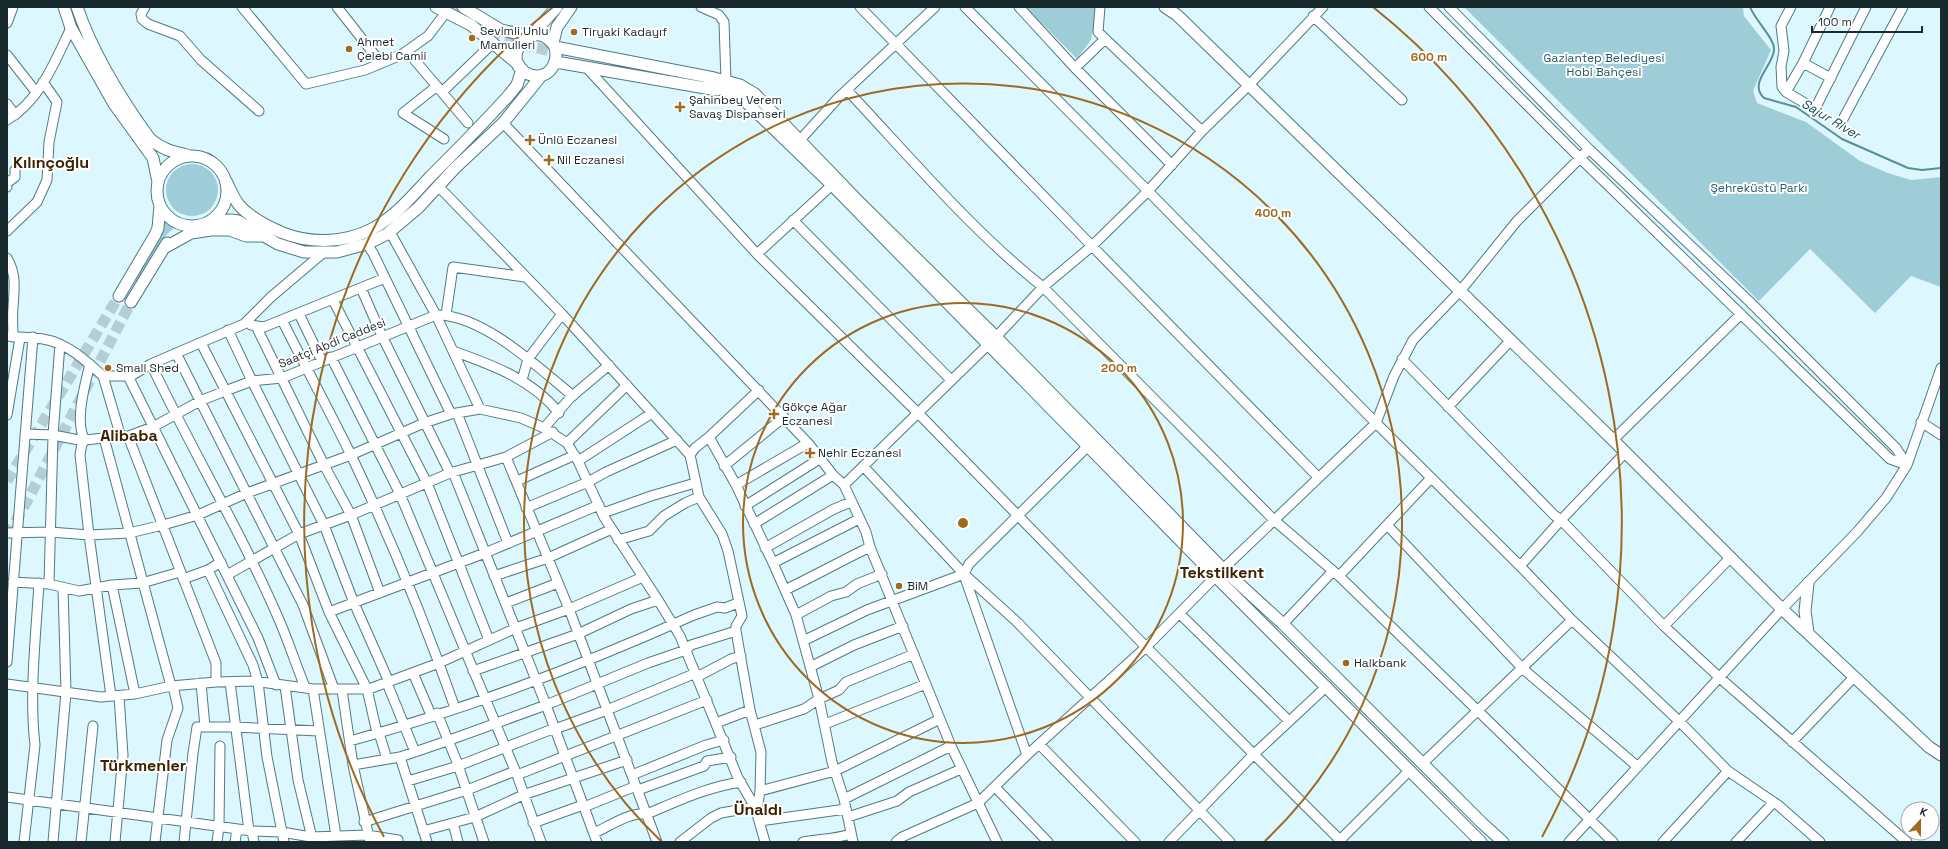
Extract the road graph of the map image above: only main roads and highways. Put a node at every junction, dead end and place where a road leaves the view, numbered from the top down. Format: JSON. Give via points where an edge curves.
{"nodes":[{"id":1,"x":64,"y":7,"type":"edge"},
{"id":2,"x":77,"y":7,"type":"edge"},
{"id":3,"x":436,"y":7,"type":"edge"},
{"id":4,"x":464,"y":7,"type":"tunnel mouth"},
{"id":5,"x":557,"y":7,"type":"edge"},
{"id":6,"x":570,"y":7,"type":"edge"},
{"id":7,"x":1164,"y":7,"type":"edge"},
{"id":8,"x":530,"y":36,"type":"junction"},
{"id":9,"x":554,"y":45,"type":"junction"},
{"id":10,"x":572,"y":55,"type":"tunnel mouth"},
{"id":11,"x":556,"y":62,"type":"junction"},
{"id":12,"x":520,"y":67,"type":"junction"},
{"id":13,"x":542,"y":75,"type":"junction"},
{"id":14,"x":703,"y":80,"type":"junction"},
{"id":15,"x":740,"y":86,"type":"junction"},
{"id":16,"x":746,"y":102,"type":"junction"},
{"id":17,"x":150,"y":139,"type":"junction"},
{"id":18,"x":192,"y":156,"type":"junction"},
{"id":19,"x":226,"y":181,"type":"junction"},
{"id":20,"x":158,"y":182,"type":"junction"},
{"id":21,"x":160,"y":205,"type":"junction"},
{"id":22,"x":240,"y":206,"type":"junction"},
{"id":23,"x":210,"y":221,"type":"junction"},
{"id":24,"x":187,"y":225,"type":"junction"},
{"id":25,"x":264,"y":236,"type":"junction"},
{"id":26,"x":164,"y":248,"type":"junction"},
{"id":27,"x":119,"y":296,"type":"tunnel mouth"},
{"id":28,"x":131,"y":302,"type":"tunnel mouth"},
{"id":29,"x":992,"y":341,"type":"junction"},
{"id":30,"x":1220,"y":573,"type":"junction"},
{"id":31,"x":1808,"y":583,"type":"road end"},
{"id":32,"x":1808,"y":634,"type":"junction"},
{"id":33,"x":1941,"y":755,"type":"edge"},
{"id":34,"x":1481,"y":842,"type":"edge"},
{"id":35,"x":1503,"y":842,"type":"edge"}],
"edges":[{"from":1,"to":20,"type":"main road","via":[[71,28],[114,104],[153,158]]},
{"from":2,"to":17,"type":"main road","via":[[109,75]]},
{"from":3,"to":12,"type":"main road","via":[[471,25]]},
{"from":4,"to":8,"type":"main road","via":[[501,30]]},
{"from":5,"to":8,"type":"main road"},
{"from":6,"to":9,"type":"main road","via":[[557,26]]},
{"from":7,"to":32,"type":"main road","via":[[1177,15],[1250,84]]},
{"from":8,"to":9,"type":"main road","via":[[539,35],[547,38]]},
{"from":8,"to":12,"type":"main road","via":[[523,40],[516,52]]},
{"from":9,"to":11,"type":"main road"},
{"from":9,"to":15,"type":"main road"},
{"from":10,"to":14,"type":"main road"},
{"from":11,"to":13,"type":"main road","via":[[553,68]]},
{"from":11,"to":16,"type":"main road","via":[[701,86],[734,95]]},
{"from":12,"to":13,"type":"main road","via":[[528,74]]},
{"from":12,"to":22,"type":"main road","via":[[517,85],[489,117],[407,201],[371,230],[330,240],[299,238],[278,230]]},
{"from":13,"to":25,"type":"main road","via":[[503,123],[418,208],[390,232],[367,244],[337,252],[304,252],[278,244]]},
{"from":14,"to":15,"type":"main road"},
{"from":14,"to":16,"type":"main road","via":[[737,94]]},
{"from":15,"to":29,"type":"main road","via":[[754,94],[800,140]]},
{"from":16,"to":29,"type":"main road"},
{"from":17,"to":18,"type":"main road","via":[[171,152]]},
{"from":17,"to":22,"type":"main road","via":[[174,149],[205,152],[217,158],[229,171]]},
{"from":18,"to":19,"type":"main road","via":[[203,157],[213,163]]},
{"from":18,"to":20,"type":"main road","via":[[170,163]]},
{"from":19,"to":22,"type":"main road"},
{"from":19,"to":23,"type":"main road","via":[[228,193],[225,203],[219,214]]},
{"from":20,"to":21,"type":"main road","via":[[157,194]]},
{"from":21,"to":24,"type":"main road","via":[[176,222]]},
{"from":21,"to":27,"type":"main road","via":[[158,228]]},
{"from":23,"to":24,"type":"main road","via":[[199,225]]},
{"from":23,"to":25,"type":"main road","via":[[238,221]]},
{"from":24,"to":26,"type":"main road","via":[[173,236]]},
{"from":25,"to":26,"type":"main road","via":[[246,236],[230,230],[211,230],[191,233]]},
{"from":26,"to":28,"type":"main road"},
{"from":29,"to":30,"type":"main road"},
{"from":29,"to":30,"type":"main road","via":[[1088,446]]},
{"from":30,"to":34,"type":"main road"},
{"from":30,"to":35,"type":"main road","via":[[1283,624]]},
{"from":31,"to":32,"type":"main road","via":[[1805,611]]},
{"from":32,"to":33,"type":"main road","via":[[1929,747]]}]}
